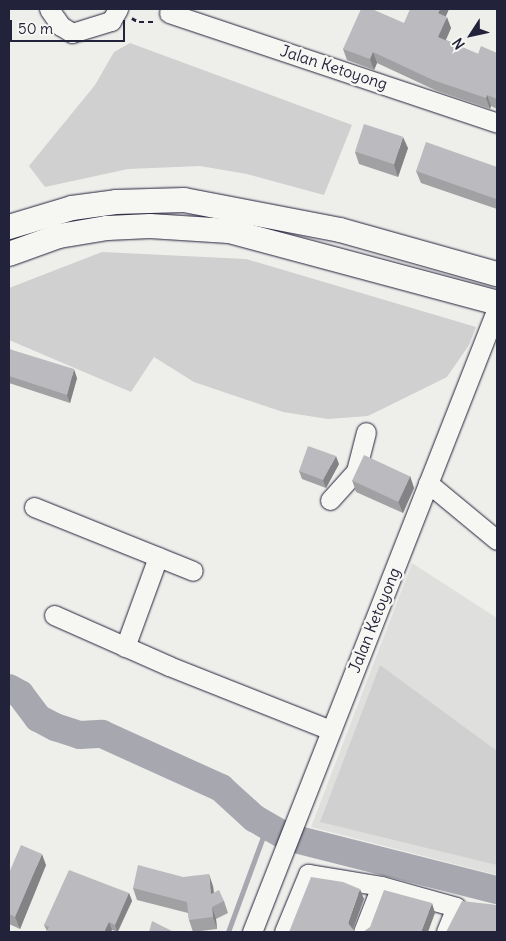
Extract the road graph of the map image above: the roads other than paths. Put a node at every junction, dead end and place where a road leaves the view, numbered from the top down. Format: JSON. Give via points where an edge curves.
{"nodes":[{"id":1,"x":49,"y":9,"type":"edge"},
{"id":2,"x":118,"y":10,"type":"edge"},
{"id":3,"x":169,"y":13,"type":"road end"},
{"id":4,"x":497,"y":123,"type":"edge"},
{"id":5,"x":9,"y":227,"type":"edge"},
{"id":6,"x":10,"y":253,"type":"edge"},
{"id":7,"x":497,"y":274,"type":"edge"},
{"id":8,"x":497,"y":303,"type":"edge"},
{"id":9,"x":497,"y":308,"type":"edge"},
{"id":10,"x":366,"y":432,"type":"dead end"},
{"id":11,"x":428,"y":483,"type":"junction"},
{"id":12,"x":330,"y":500,"type":"dead end"},
{"id":13,"x":34,"y":507,"type":"dead end"},
{"id":14,"x":497,"y":540,"type":"edge"},
{"id":15,"x":158,"y":557,"type":"junction"},
{"id":16,"x":193,"y":570,"type":"dead end"},
{"id":17,"x":54,"y":615,"type":"dead end"},
{"id":18,"x":125,"y":647,"type":"junction"},
{"id":19,"x":331,"y":730,"type":"junction"},
{"id":20,"x":381,"y":886,"type":"junction"},
{"id":21,"x":252,"y":932,"type":"edge"},
{"id":22,"x":284,"y":932,"type":"edge"},
{"id":23,"x":363,"y":932,"type":"edge"},
{"id":24,"x":446,"y":932,"type":"edge"}],
"edges":[{"from":1,"to":2,"type":"street","via":[[61,26],[72,33],[111,21]]},
{"from":3,"to":4,"type":"street","name":"Jalan Ketoyong"},
{"from":5,"to":7,"type":"main road","via":[[72,208],[116,202],[184,200],[340,230]]},
{"from":6,"to":8,"type":"main road","via":[[59,236],[107,228],[150,226],[229,231]]},
{"from":9,"to":11,"type":"street","name":"Jalan Ketoyong"},
{"from":10,"to":12,"type":"street","via":[[356,471]]},
{"from":11,"to":14,"type":"street"},
{"from":11,"to":19,"type":"street","name":"Jalan Ketoyong"},
{"from":13,"to":15,"type":"street"},
{"from":15,"to":16,"type":"street"},
{"from":15,"to":18,"type":"street"},
{"from":17,"to":18,"type":"street"},
{"from":18,"to":19,"type":"street"},
{"from":19,"to":21,"type":"street","name":"Jalan Ketoyong"},
{"from":20,"to":22,"type":"street","via":[[308,874]]},
{"from":20,"to":23,"type":"street"},
{"from":20,"to":24,"type":"street","via":[[456,907]]}]}
